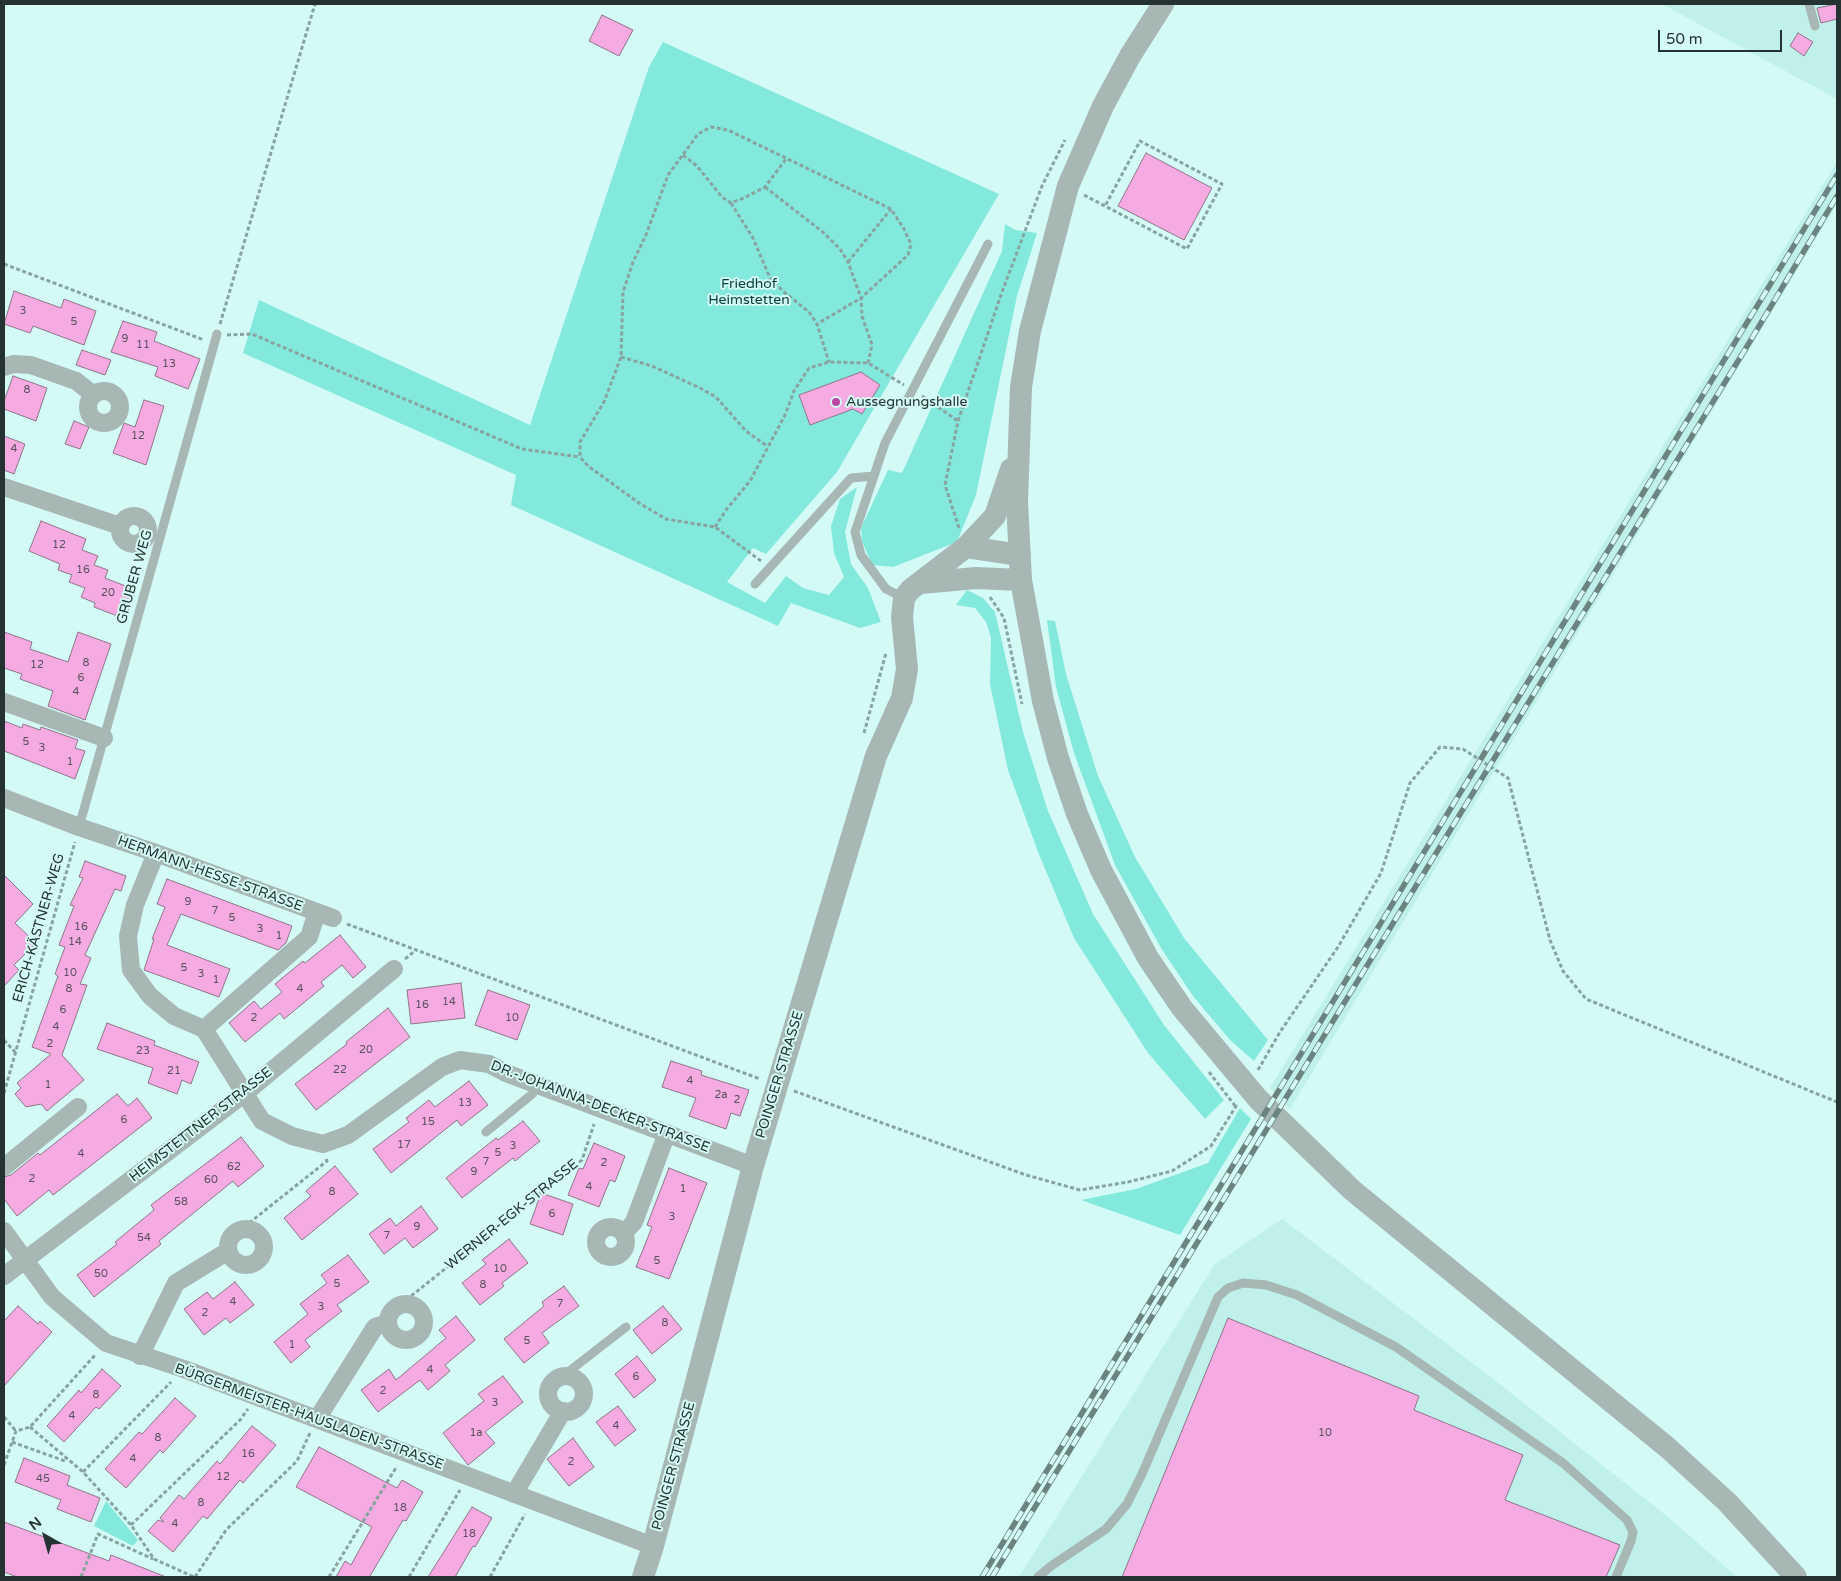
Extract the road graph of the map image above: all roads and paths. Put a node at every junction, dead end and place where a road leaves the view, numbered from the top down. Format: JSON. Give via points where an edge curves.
{"nodes":[{"id":1,"x":315,"y":4,"type":"edge"},
{"id":2,"x":1163,"y":4,"type":"edge"},
{"id":3,"x":1809,"y":4,"type":"edge"},
{"id":4,"x":1816,"y":26,"type":"dead end"},
{"id":5,"x":683,"y":155,"type":"junction"},
{"id":6,"x":786,"y":159,"type":"junction"},
{"id":7,"x":764,"y":186,"type":"junction"},
{"id":8,"x":1068,"y":186,"type":"junction"},
{"id":9,"x":731,"y":203,"type":"junction"},
{"id":10,"x":1105,"y":206,"type":"junction"},
{"id":11,"x":891,"y":209,"type":"junction"},
{"id":12,"x":988,"y":244,"type":"dead end"},
{"id":13,"x":848,"y":262,"type":"junction"},
{"id":14,"x":4,"y":264,"type":"edge"},
{"id":15,"x":862,"y":298,"type":"junction"},
{"id":16,"x":817,"y":324,"type":"junction"},
{"id":17,"x":216,"y":338,"type":"junction"},
{"id":18,"x":621,"y":357,"type":"junction"},
{"id":19,"x":829,"y":362,"type":"junction"},
{"id":20,"x":868,"y":363,"type":"junction"},
{"id":21,"x":4,"y":367,"type":"edge"},
{"id":22,"x":912,"y":390,"type":"junction"},
{"id":23,"x":94,"y":395,"type":"dead end"},
{"id":24,"x":958,"y":421,"type":"dead end"},
{"id":25,"x":767,"y":446,"type":"junction"},
{"id":26,"x":1017,"y":449,"type":"junction"},
{"id":27,"x":580,"y":456,"type":"junction"},
{"id":28,"x":874,"y":476,"type":"junction"},
{"id":29,"x":4,"y":487,"type":"edge"},
{"id":30,"x":120,"y":526,"type":"dead end"},
{"id":31,"x":715,"y":527,"type":"junction"},
{"id":32,"x":966,"y":547,"type":"junction"},
{"id":33,"x":1020,"y":555,"type":"junction"},
{"id":34,"x":770,"y":567,"type":"junction"},
{"id":35,"x":1021,"y":580,"type":"junction"},
{"id":36,"x":921,"y":583,"type":"junction"},
{"id":37,"x":755,"y":584,"type":"dead end"},
{"id":38,"x":904,"y":598,"type":"junction"},
{"id":39,"x":4,"y":702,"type":"edge"},
{"id":40,"x":104,"y":738,"type":"junction"},
{"id":41,"x":4,"y":798,"type":"edge"},
{"id":42,"x":79,"y":827,"type":"junction"},
{"id":43,"x":156,"y":853,"type":"junction"},
{"id":44,"x":325,"y":915,"type":"junction"},
{"id":45,"x":394,"y":969,"type":"dead end"},
{"id":46,"x":204,"y":1028,"type":"junction"},
{"id":47,"x":4,"y":1040,"type":"edge"},
{"id":48,"x":16,"y":1052,"type":"junction"},
{"id":49,"x":1212,"y":1060,"type":"junction"},
{"id":50,"x":1256,"y":1074,"type":"dead end"},
{"id":51,"x":773,"y":1083,"type":"junction"},
{"id":52,"x":539,"y":1086,"type":"junction"},
{"id":53,"x":245,"y":1092,"type":"junction"},
{"id":54,"x":4,"y":1093,"type":"edge"},
{"id":55,"x":1241,"y":1099,"type":"dead end"},
{"id":56,"x":1837,"y":1102,"type":"edge"},
{"id":57,"x":78,"y":1107,"type":"dead end"},
{"id":58,"x":1236,"y":1107,"type":"junction"},
{"id":59,"x":600,"y":1108,"type":"junction"},
{"id":60,"x":486,"y":1132,"type":"dead end"},
{"id":61,"x":667,"y":1133,"type":"junction"},
{"id":62,"x":323,"y":1144,"type":"junction"},
{"id":63,"x":753,"y":1166,"type":"junction"},
{"id":64,"x":4,"y":1167,"type":"edge"},
{"id":65,"x":4,"y":1231,"type":"edge"},
{"id":66,"x":239,"y":1231,"type":"junction"},
{"id":67,"x":624,"y":1233,"type":"dead end"},
{"id":68,"x":228,"y":1251,"type":"junction"},
{"id":69,"x":24,"y":1260,"type":"junction"},
{"id":70,"x":4,"y":1276,"type":"edge"},
{"id":71,"x":401,"y":1304,"type":"junction"},
{"id":72,"x":387,"y":1323,"type":"junction"},
{"id":73,"x":626,"y":1327,"type":"dead end"},
{"id":74,"x":106,"y":1343,"type":"junction"},
{"id":75,"x":140,"y":1356,"type":"junction"},
{"id":76,"x":184,"y":1369,"type":"junction"},
{"id":77,"x":563,"y":1376,"type":"junction"},
{"id":78,"x":258,"y":1397,"type":"junction"},
{"id":79,"x":563,"y":1411,"type":"junction"},
{"id":80,"x":4,"y":1417,"type":"edge"},
{"id":81,"x":317,"y":1419,"type":"junction"},
{"id":82,"x":30,"y":1427,"type":"junction"},
{"id":83,"x":16,"y":1431,"type":"junction"},
{"id":84,"x":12,"y":1442,"type":"junction"},
{"id":85,"x":406,"y":1453,"type":"junction"},
{"id":86,"x":68,"y":1462,"type":"junction"},
{"id":87,"x":4,"y":1465,"type":"edge"},
{"id":88,"x":82,"y":1472,"type":"junction"},
{"id":89,"x":468,"y":1476,"type":"junction"},
{"id":90,"x":514,"y":1494,"type":"junction"},
{"id":91,"x":532,"y":1500,"type":"junction"},
{"id":92,"x":131,"y":1526,"type":"junction"},
{"id":93,"x":653,"y":1546,"type":"junction"},
{"id":94,"x":154,"y":1560,"type":"junction"},
{"id":95,"x":81,"y":1577,"type":"edge"},
{"id":96,"x":194,"y":1577,"type":"edge"},
{"id":97,"x":329,"y":1577,"type":"edge"},
{"id":98,"x":409,"y":1577,"type":"edge"},
{"id":99,"x":490,"y":1577,"type":"edge"},
{"id":100,"x":643,"y":1577,"type":"edge"},
{"id":101,"x":1038,"y":1577,"type":"edge"},
{"id":102,"x":1616,"y":1577,"type":"edge"},
{"id":103,"x":1796,"y":1577,"type":"edge"}],
"edges":[{"from":1,"to":17,"type":"path"},
{"from":2,"to":8,"type":"street","via":[[1103,106]]},
{"from":3,"to":4,"type":"lane"},
{"from":5,"to":6,"type":"path","via":[[698,134],[711,128],[728,130]]},
{"from":5,"to":9,"type":"path"},
{"from":5,"to":18,"type":"path","via":[[668,175],[626,284]]},
{"from":6,"to":7,"type":"path"},
{"from":6,"to":11,"type":"path"},
{"from":7,"to":9,"type":"path"},
{"from":7,"to":13,"type":"path","via":[[824,234]]},
{"from":8,"to":10,"type":"path"},
{"from":8,"to":26,"type":"street","via":[[1030,331],[1021,387]]},
{"from":9,"to":16,"type":"path","via":[[753,238],[770,278],[809,312]]},
{"from":10,"to":10,"type":"path","via":[[1187,249],[1222,184],[1140,140]]},
{"from":11,"to":13,"type":"path"},
{"from":11,"to":15,"type":"path","via":[[911,244],[908,255]]},
{"from":12,"to":22,"type":"lane"},
{"from":13,"to":15,"type":"path"},
{"from":14,"to":17,"type":"path"},
{"from":15,"to":16,"type":"path"},
{"from":15,"to":20,"type":"path","via":[[862,316],[872,345]]},
{"from":16,"to":19,"type":"path"},
{"from":17,"to":27,"type":"path","via":[[252,334],[522,449]]},
{"from":17,"to":40,"type":"lane","name":"GRUBER WEG"},
{"from":18,"to":25,"type":"path","via":[[652,366],[716,397],[746,431]]},
{"from":18,"to":27,"type":"path","via":[[604,402],[580,442]]},
{"from":19,"to":20,"type":"path"},
{"from":19,"to":25,"type":"path","via":[[809,368]]},
{"from":20,"to":22,"type":"path"},
{"from":21,"to":23,"type":"street","via":[[31,365],[76,381]]},
{"from":22,"to":24,"type":"path"},
{"from":22,"to":28,"type":"lane","via":[[885,443]]},
{"from":25,"to":31,"type":"path","via":[[750,482]]},
{"from":26,"to":32,"type":"street","via":[[995,516]]},
{"from":26,"to":33,"type":"street"},
{"from":27,"to":31,"type":"path","via":[[588,466],[666,519]]},
{"from":28,"to":34,"type":"lane","via":[[851,478]]},
{"from":28,"to":38,"type":"lane","via":[[855,532],[861,555],[881,583]]},
{"from":29,"to":30,"type":"street"},
{"from":31,"to":34,"type":"path"},
{"from":32,"to":33,"type":"street"},
{"from":32,"to":36,"type":"street"},
{"from":33,"to":35,"type":"street"},
{"from":34,"to":37,"type":"lane"},
{"from":35,"to":36,"type":"street","via":[[976,578]]},
{"from":35,"to":49,"type":"street","via":[[1043,701],[1077,814],[1101,870],[1148,958]]},
{"from":36,"to":38,"type":"street"},
{"from":38,"to":51,"type":"street","name":"POINGER STRASSE","via":[[902,617],[907,669],[904,691],[876,756]]},
{"from":39,"to":40,"type":"street"},
{"from":40,"to":42,"type":"lane","name":"GRUBER WEG"},
{"from":41,"to":42,"type":"street","name":"HERMANN-HESSE-STRASSE"},
{"from":42,"to":43,"type":"street","name":"HERMANN-HESSE-STRASSE"},
{"from":42,"to":48,"type":"path","name":"ERICH-KÄSTNER-WEG"},
{"from":43,"to":44,"type":"street","name":"HERMANN-HESSE-STRASSE"},
{"from":43,"to":46,"type":"street","via":[[135,905],[128,936],[131,970],[150,996],[174,1016]]},
{"from":44,"to":46,"type":"street","via":[[309,937]]},
{"from":44,"to":51,"type":"path"},
{"from":45,"to":53,"type":"street","name":"HEIMSTETTNER STRASSE"},
{"from":46,"to":53,"type":"street"},
{"from":47,"to":48,"type":"path"},
{"from":48,"to":54,"type":"path","name":"ERICH-KÄSTNER-WEG"},
{"from":49,"to":58,"type":"path","via":[[1211,1077]]},
{"from":49,"to":103,"type":"street","via":[[1258,1099],[1352,1190],[1668,1448],[1727,1502]]},
{"from":50,"to":56,"type":"path","via":[[1280,1032],[1338,947],[1381,873],[1410,782],[1440,747],[1463,749],[1508,778],[1550,940],[1563,971],[1586,998]]},
{"from":51,"to":58,"type":"path","via":[[1026,1175],[1080,1190],[1172,1171],[1211,1146]]},
{"from":51,"to":63,"type":"street","name":"POINGER STRASSE"},
{"from":52,"to":59,"type":"street","name":"DR.-JOHANNA-DECKER-STRASSE"},
{"from":52,"to":60,"type":"lane"},
{"from":52,"to":62,"type":"street","name":"DR.-JOHANNA-DECKER-STRASSE","via":[[489,1064],[460,1060],[442,1067],[348,1135]]},
{"from":53,"to":62,"type":"street","via":[[262,1121],[292,1136]]},
{"from":53,"to":69,"type":"street","name":"HEIMSTETTNER STRASSE"},
{"from":55,"to":58,"type":"path"},
{"from":57,"to":64,"type":"street"},
{"from":59,"to":61,"type":"street","name":"DR.-JOHANNA-DECKER-STRASSE"},
{"from":59,"to":71,"type":"path","name":"WERNER-EGK-STRASSE","via":[[582,1160]]},
{"from":61,"to":63,"type":"street","name":"DR.-JOHANNA-DECKER-STRASSE"},
{"from":61,"to":67,"type":"street","via":[[634,1222]]},
{"from":62,"to":66,"type":"path","via":[[327,1161]]},
{"from":63,"to":93,"type":"street","name":"POINGER STRASSE"},
{"from":65,"to":69,"type":"street","name":"BÜRGERMEISTER-HAUSLADEN-STRASSE"},
{"from":66,"to":68,"type":"street","via":[[230,1239]]},
{"from":66,"to":68,"type":"street","via":[[245,1229],[256,1233],[263,1243],[262,1254],[255,1263],[244,1265],[234,1260]]},
{"from":68,"to":75,"type":"street","via":[[176,1283]]},
{"from":69,"to":70,"type":"street","name":"HEIMSTETTNER STRASSE"},
{"from":69,"to":74,"type":"street","name":"BÜRGERMEISTER-HAUSLADEN-STRASSE","via":[[52,1297]]},
{"from":71,"to":72,"type":"street","via":[[391,1311]]},
{"from":71,"to":72,"type":"street","via":[[418,1308],[424,1320],[422,1331],[413,1339],[401,1340],[391,1334]]},
{"from":72,"to":81,"type":"street","via":[[376,1327]]},
{"from":73,"to":77,"type":"lane"},
{"from":74,"to":75,"type":"street","name":"BÜRGERMEISTER-HAUSLADEN-STRASSE"},
{"from":74,"to":82,"type":"path"},
{"from":75,"to":76,"type":"street","name":"BÜRGERMEISTER-HAUSLADEN-STRASSE"},
{"from":76,"to":78,"type":"street","name":"BÜRGERMEISTER-HAUSLADEN-STRASSE"},
{"from":76,"to":88,"type":"path"},
{"from":77,"to":79,"type":"street","via":[[553,1381],[548,1391],[550,1402]]},
{"from":77,"to":79,"type":"street","via":[[579,1382],[584,1393],[575,1409]]},
{"from":78,"to":81,"type":"street","name":"BÜRGERMEISTER-HAUSLADEN-STRASSE"},
{"from":78,"to":92,"type":"path","via":[[240,1420]]},
{"from":79,"to":90,"type":"street"},
{"from":80,"to":83,"type":"path"},
{"from":81,"to":85,"type":"street","name":"BÜRGERMEISTER-HAUSLADEN-STRASSE"},
{"from":81,"to":96,"type":"path","via":[[297,1461],[226,1530]]},
{"from":82,"to":83,"type":"path"},
{"from":82,"to":86,"type":"path"},
{"from":83,"to":84,"type":"path"},
{"from":84,"to":86,"type":"path"},
{"from":84,"to":87,"type":"path"},
{"from":85,"to":89,"type":"street","name":"BÜRGERMEISTER-HAUSLADEN-STRASSE"},
{"from":85,"to":97,"type":"path"},
{"from":86,"to":88,"type":"path"},
{"from":88,"to":92,"type":"path"},
{"from":89,"to":90,"type":"street","name":"BÜRGERMEISTER-HAUSLADEN-STRASSE"},
{"from":89,"to":98,"type":"path"},
{"from":90,"to":91,"type":"street","name":"BÜRGERMEISTER-HAUSLADEN-STRASSE"},
{"from":91,"to":93,"type":"street","name":"BÜRGERMEISTER-HAUSLADEN-STRASSE"},
{"from":91,"to":99,"type":"path"},
{"from":92,"to":94,"type":"path"},
{"from":93,"to":100,"type":"street","name":"POINGER STRASSE"},
{"from":94,"to":95,"type":"path","via":[[98,1534]]},
{"from":94,"to":96,"type":"path"},
{"from":101,"to":102,"type":"lane","via":[[1106,1529],[1127,1504],[1218,1297],[1228,1288],[1243,1283],[1266,1284],[1297,1295],[1396,1347],[1563,1463],[1627,1520],[1633,1532]]}]}
